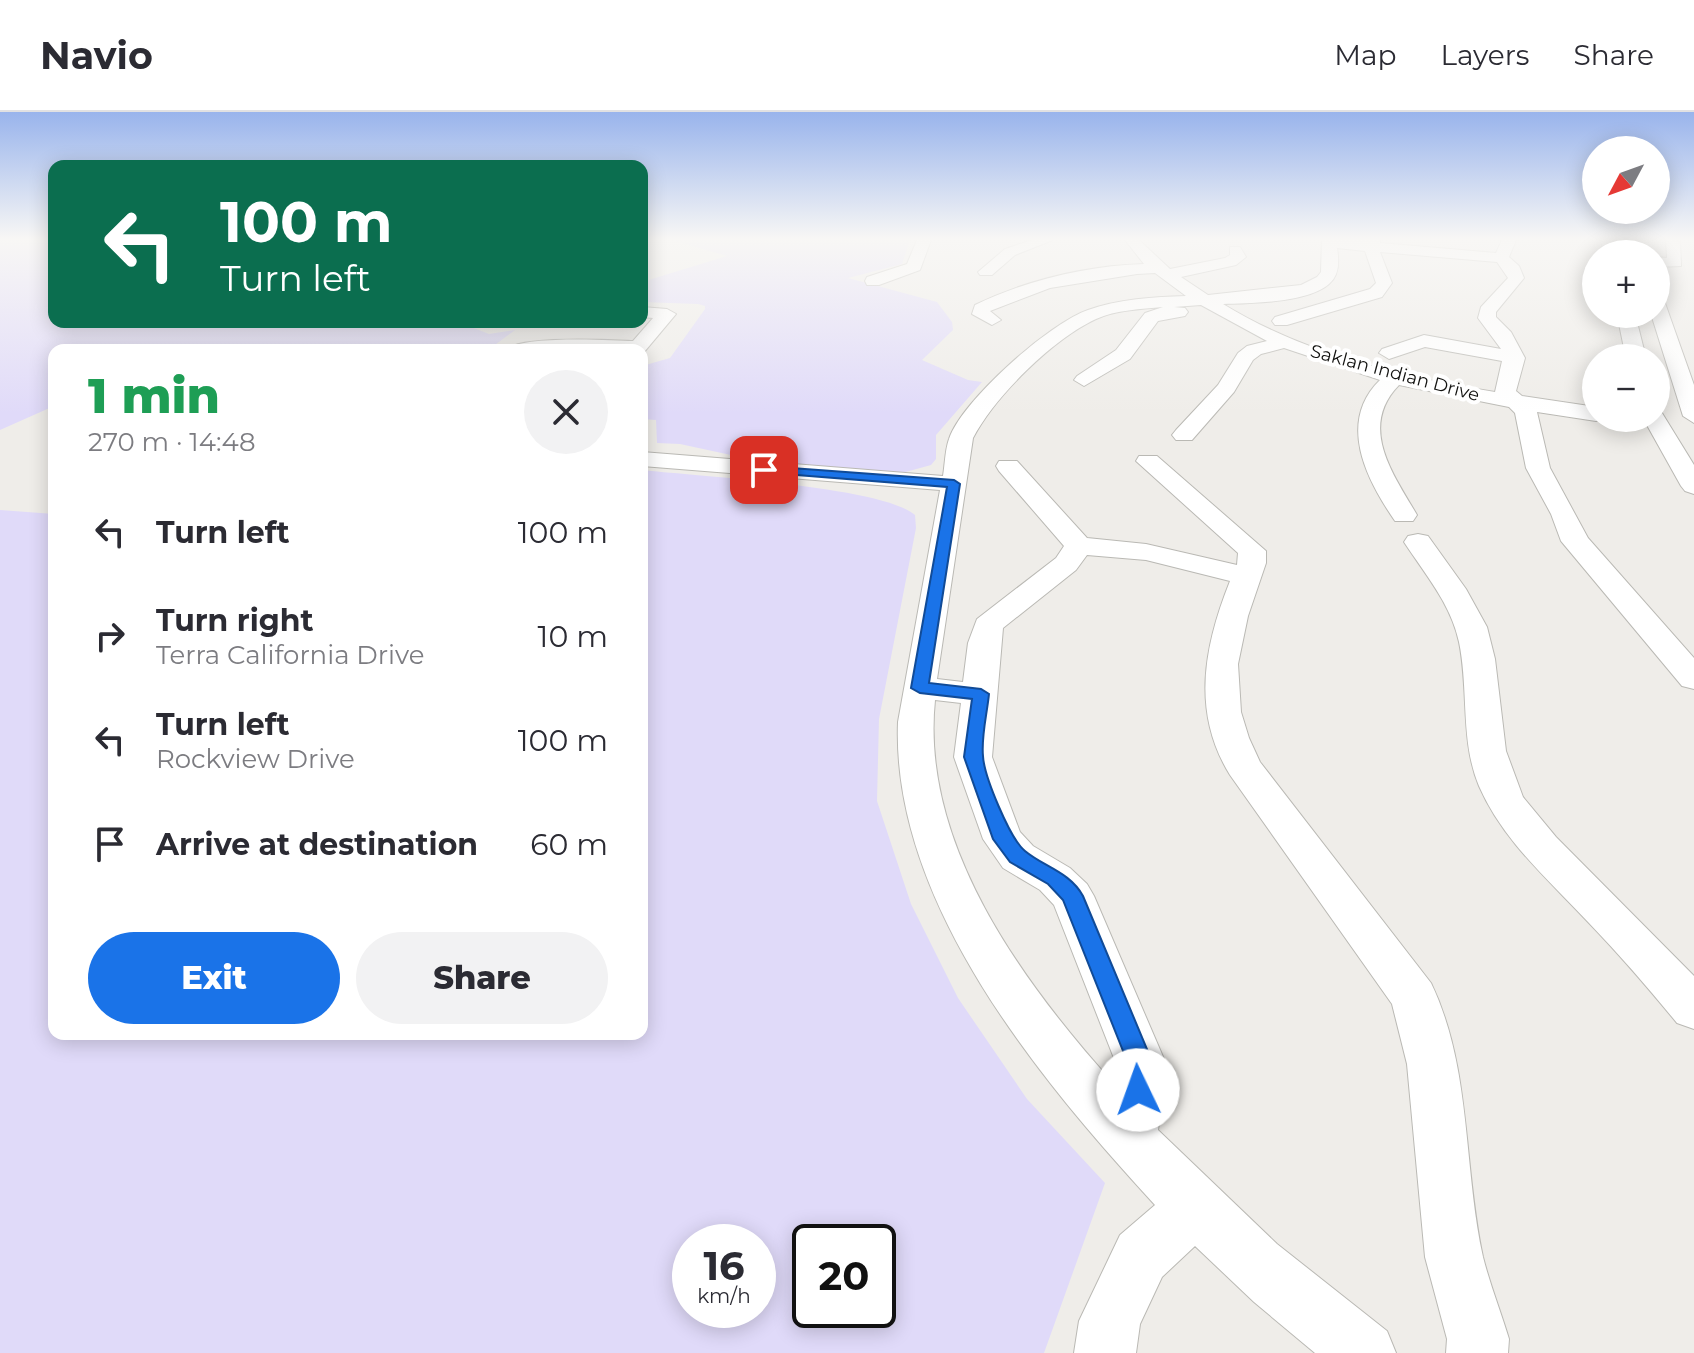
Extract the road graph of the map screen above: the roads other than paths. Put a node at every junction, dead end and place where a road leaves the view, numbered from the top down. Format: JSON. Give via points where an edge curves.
{"nodes":[{"id":1,"x":1006,"y":298,"type":"edge"},
{"id":2,"x":1200,"y":298,"type":"edge"},
{"id":3,"x":1246,"y":298,"type":"edge"},
{"id":4,"x":1364,"y":298,"type":"edge"},
{"id":5,"x":1499,"y":298,"type":"edge"},
{"id":6,"x":1211,"y":306,"type":"junction"},
{"id":7,"x":648,"y":312,"type":"edge"},
{"id":8,"x":992,"y":320,"type":"dead end"},
{"id":9,"x":612,"y":328,"type":"dead end"},
{"id":10,"x":1664,"y":328,"type":"edge"},
{"id":11,"x":1282,"y":332,"type":"junction"},
{"id":12,"x":646,"y":337,"type":"junction"},
{"id":13,"x":517,"y":341,"type":"edge"},
{"id":14,"x":558,"y":344,"type":"edge"},
{"id":15,"x":640,"y":344,"type":"edge"},
{"id":16,"x":1389,"y":353,"type":"dead end"},
{"id":17,"x":1515,"y":358,"type":"junction"},
{"id":18,"x":1395,"y":377,"type":"junction"},
{"id":19,"x":1084,"y":380,"type":"dead end"},
{"id":20,"x":1515,"y":402,"type":"junction"},
{"id":21,"x":1582,"y":412,"type":"edge"},
{"id":22,"x":1694,"y":416,"type":"edge"},
{"id":23,"x":1670,"y":424,"type":"edge"},
{"id":24,"x":1694,"y":428,"type":"edge"},
{"id":25,"x":1656,"y":432,"type":"edge"},
{"id":26,"x":1184,"y":435,"type":"dead end"},
{"id":27,"x":648,"y":459,"type":"edge"},
{"id":28,"x":1148,"y":461,"type":"dead end"},
{"id":29,"x":1008,"y":466,"type":"dead end"},
{"id":30,"x":954,"y":484,"type":"junction"},
{"id":31,"x":1694,"y":486,"type":"edge"},
{"id":32,"x":1079,"y":546,"type":"junction"},
{"id":33,"x":1247,"y":576,"type":"junction"},
{"id":34,"x":1694,"y":679,"type":"edge"},
{"id":35,"x":920,"y":688,"type":"junction"},
{"id":36,"x":981,"y":694,"type":"junction"},
{"id":37,"x":1694,"y":1009,"type":"edge"},
{"id":38,"x":1130,"y":1139,"type":"junction"},
{"id":39,"x":1195,"y":1207,"type":"junction"},
{"id":40,"x":1105,"y":1353,"type":"edge"},
{"id":41,"x":1365,"y":1353,"type":"edge"},
{"id":42,"x":1477,"y":1353,"type":"edge"}],
"edges":[{"from":1,"to":8,"type":"street","via":[[981,309]]},
{"from":2,"to":6,"type":"street","name":"Saklan Indian Drive"},
{"from":3,"to":6,"type":"street"},
{"from":4,"to":11,"type":"street"},
{"from":5,"to":17,"type":"street","via":[[1487,318],[1511,344]]},
{"from":6,"to":11,"type":"street","name":"Saklan Indian Drive"},
{"from":6,"to":19,"type":"street","via":[[1150,316],[1125,353]]},
{"from":6,"to":30,"type":"street","via":[[1113,308],[1075,323],[1012,371],[972,416],[961,438]]},
{"from":7,"to":12,"type":"street","via":[[667,314]]},
{"from":9,"to":12,"type":"street","via":[[606,334]]},
{"from":10,"to":22,"type":"street"},
{"from":11,"to":18,"type":"street","name":"Saklan Indian Drive"},
{"from":11,"to":26,"type":"street","via":[[1245,357],[1227,388]]},
{"from":12,"to":15,"type":"street"},
{"from":13,"to":14,"type":"street"},
{"from":16,"to":17,"type":"street","via":[[1424,341]]},
{"from":17,"to":20,"type":"street","via":[[1505,393]]},
{"from":18,"to":20,"type":"street","name":"Saklan Indian Drive"},
{"from":18,"to":37,"type":"street","via":[[1380,388],[1369,411],[1368,441],[1411,528],[1464,608],[1498,786],[1554,860]]},
{"from":20,"to":21,"type":"street","name":"Saklan Indian Drive"},
{"from":20,"to":34,"type":"street","via":[[1526,411],[1538,468],[1575,541]]},
{"from":23,"to":24,"type":"street"},
{"from":25,"to":31,"type":"street"},
{"from":27,"to":30,"type":"street"},
{"from":28,"to":33,"type":"street","via":[[1252,551]]},
{"from":29,"to":32,"type":"street"},
{"from":30,"to":35,"type":"street"},
{"from":32,"to":33,"type":"street","via":[[1146,552]]},
{"from":32,"to":36,"type":"street","via":[[1066,564],[988,626]]},
{"from":33,"to":42,"type":"street","via":[[1226,632],[1221,663],[1219,688],[1230,739],[1243,766],[1414,997],[1432,1064],[1454,1257],[1478,1339]]},
{"from":35,"to":36,"type":"street"},
{"from":35,"to":38,"type":"street","via":[[915,747],[941,861],[993,966],[1032,1025]]},
{"from":36,"to":38,"type":"street","via":[[973,757],[1003,839],[1018,857],[1072,896],[1142,1066]]},
{"from":38,"to":39,"type":"street"},
{"from":39,"to":40,"type":"street","via":[[1141,1256],[1110,1321]]},
{"from":39,"to":41,"type":"street","via":[[1275,1281]]}]}
